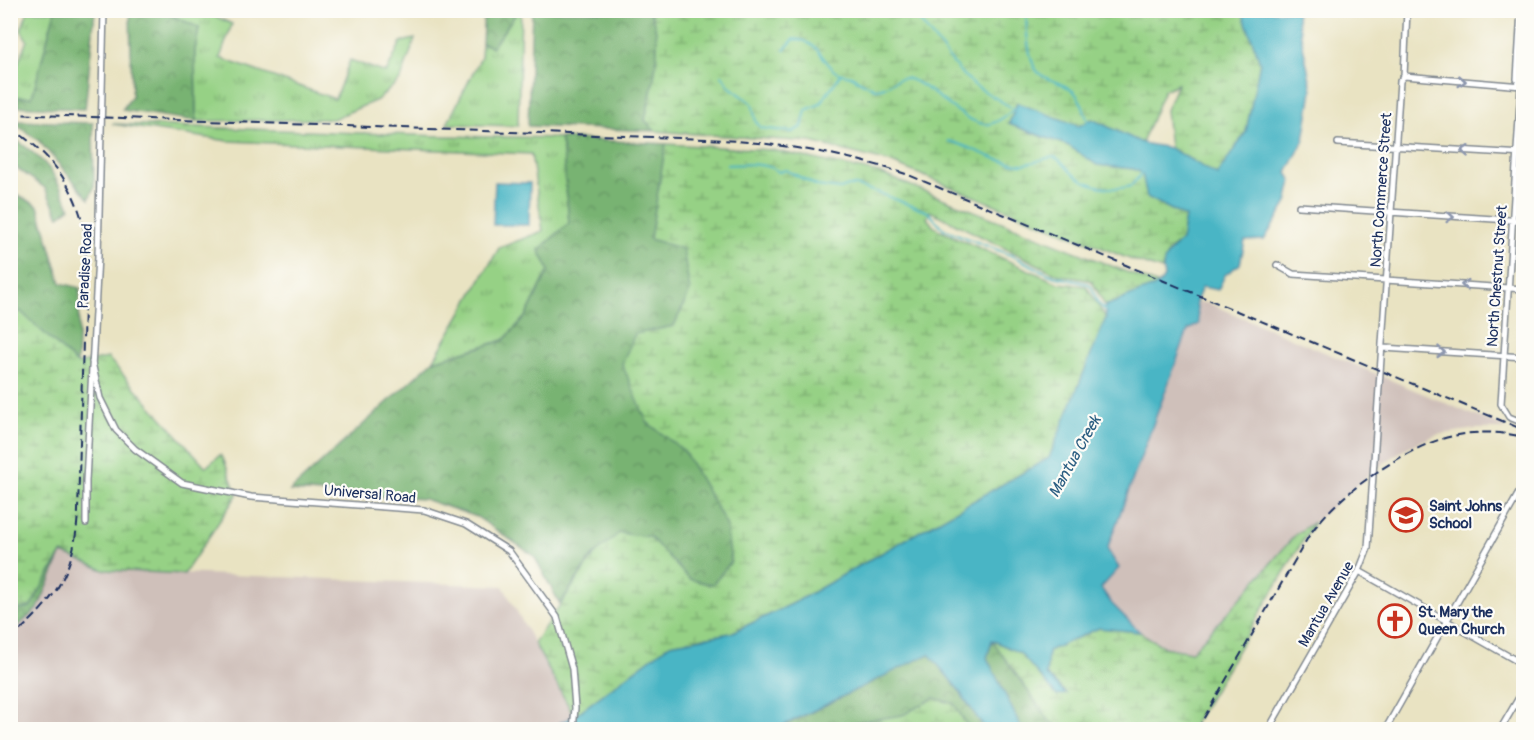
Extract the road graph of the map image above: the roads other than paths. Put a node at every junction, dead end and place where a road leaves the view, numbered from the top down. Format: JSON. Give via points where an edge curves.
{"nodes":[{"id":1,"x":104,"y":10,"type":"edge"},
{"id":2,"x":1407,"y":10,"type":"edge"},
{"id":3,"x":1521,"y":10,"type":"edge"},
{"id":4,"x":1404,"y":76,"type":"junction"},
{"id":5,"x":1522,"y":86,"type":"edge"},
{"id":6,"x":1338,"y":142,"type":"dead end"},
{"id":7,"x":1396,"y":146,"type":"junction"},
{"id":8,"x":1520,"y":154,"type":"edge"},
{"id":9,"x":1299,"y":206,"type":"dead end"},
{"id":10,"x":1391,"y":213,"type":"junction"},
{"id":11,"x":1513,"y":221,"type":"junction"},
{"id":12,"x":1524,"y":221,"type":"edge"},
{"id":13,"x":1277,"y":265,"type":"dead end"},
{"id":14,"x":1387,"y":280,"type":"junction"},
{"id":15,"x":1508,"y":288,"type":"junction"},
{"id":16,"x":1524,"y":289,"type":"edge"},
{"id":17,"x":1383,"y":348,"type":"junction"},
{"id":18,"x":1503,"y":356,"type":"junction"},
{"id":19,"x":1524,"y":357,"type":"edge"},
{"id":20,"x":92,"y":362,"type":"junction"},
{"id":21,"x":1380,"y":373,"type":"joint"},
{"id":22,"x":1524,"y":423,"type":"edge"},
{"id":23,"x":1524,"y":484,"type":"edge"},
{"id":24,"x":86,"y":523,"type":"dead end"},
{"id":25,"x":1359,"y":571,"type":"junction"},
{"id":26,"x":1446,"y":621,"type":"junction"},
{"id":27,"x":1524,"y":665,"type":"edge"},
{"id":28,"x":1524,"y":689,"type":"edge"},
{"id":29,"x":573,"y":729,"type":"edge"},
{"id":30,"x":1268,"y":729,"type":"edge"},
{"id":31,"x":1385,"y":729,"type":"edge"},
{"id":32,"x":1500,"y":729,"type":"edge"}],
"edges":[{"from":1,"to":20,"type":"street","name":"Paradise Road"},
{"from":2,"to":4,"type":"street","name":"North Commerce Street"},
{"from":3,"to":5,"type":"street","name":"North Chestnut Street","via":[[1517,79]]},
{"from":4,"to":5,"type":"street","one_way":true},
{"from":4,"to":7,"type":"street","name":"North Commerce Street","via":[[1400,81]]},
{"from":5,"to":8,"type":"street","name":"North Chestnut Street"},
{"from":6,"to":7,"type":"street"},
{"from":8,"to":7,"type":"street","one_way":true},
{"from":7,"to":10,"type":"street","name":"North Commerce Street"},
{"from":8,"to":11,"type":"street","name":"North Chestnut Street"},
{"from":9,"to":10,"type":"street"},
{"from":10,"to":11,"type":"street","one_way":true},
{"from":10,"to":14,"type":"street","name":"North Commerce Street"},
{"from":11,"to":12,"type":"street"},
{"from":11,"to":15,"type":"street","name":"North Chestnut Street"},
{"from":13,"to":14,"type":"street","via":[[1293,274]]},
{"from":15,"to":14,"type":"street","one_way":true},
{"from":14,"to":17,"type":"street","name":"North Commerce Street"},
{"from":15,"to":16,"type":"street"},
{"from":15,"to":18,"type":"street","name":"North Chestnut Street"},
{"from":17,"to":18,"type":"street","one_way":true},
{"from":17,"to":21,"type":"street","name":"North Commerce Street"},
{"from":18,"to":19,"type":"street"},
{"from":18,"to":22,"type":"street","name":"North Chestnut Street","via":[[1501,404],[1509,417]]},
{"from":20,"to":24,"type":"street","name":"Paradise Road"},
{"from":20,"to":29,"type":"street","name":"Universal Road","via":[[100,398],[116,430],[182,483],[251,496],[424,510],[465,524],[509,550],[557,617],[572,669]]},
{"from":21,"to":25,"type":"street","name":"Mantua Avenue","via":[[1369,538]]},
{"from":23,"to":26,"type":"street"},
{"from":25,"to":26,"type":"street"},
{"from":25,"to":30,"type":"street","name":"Mantua Avenue"},
{"from":26,"to":27,"type":"street"},
{"from":26,"to":31,"type":"street"},
{"from":28,"to":32,"type":"street"}]}
